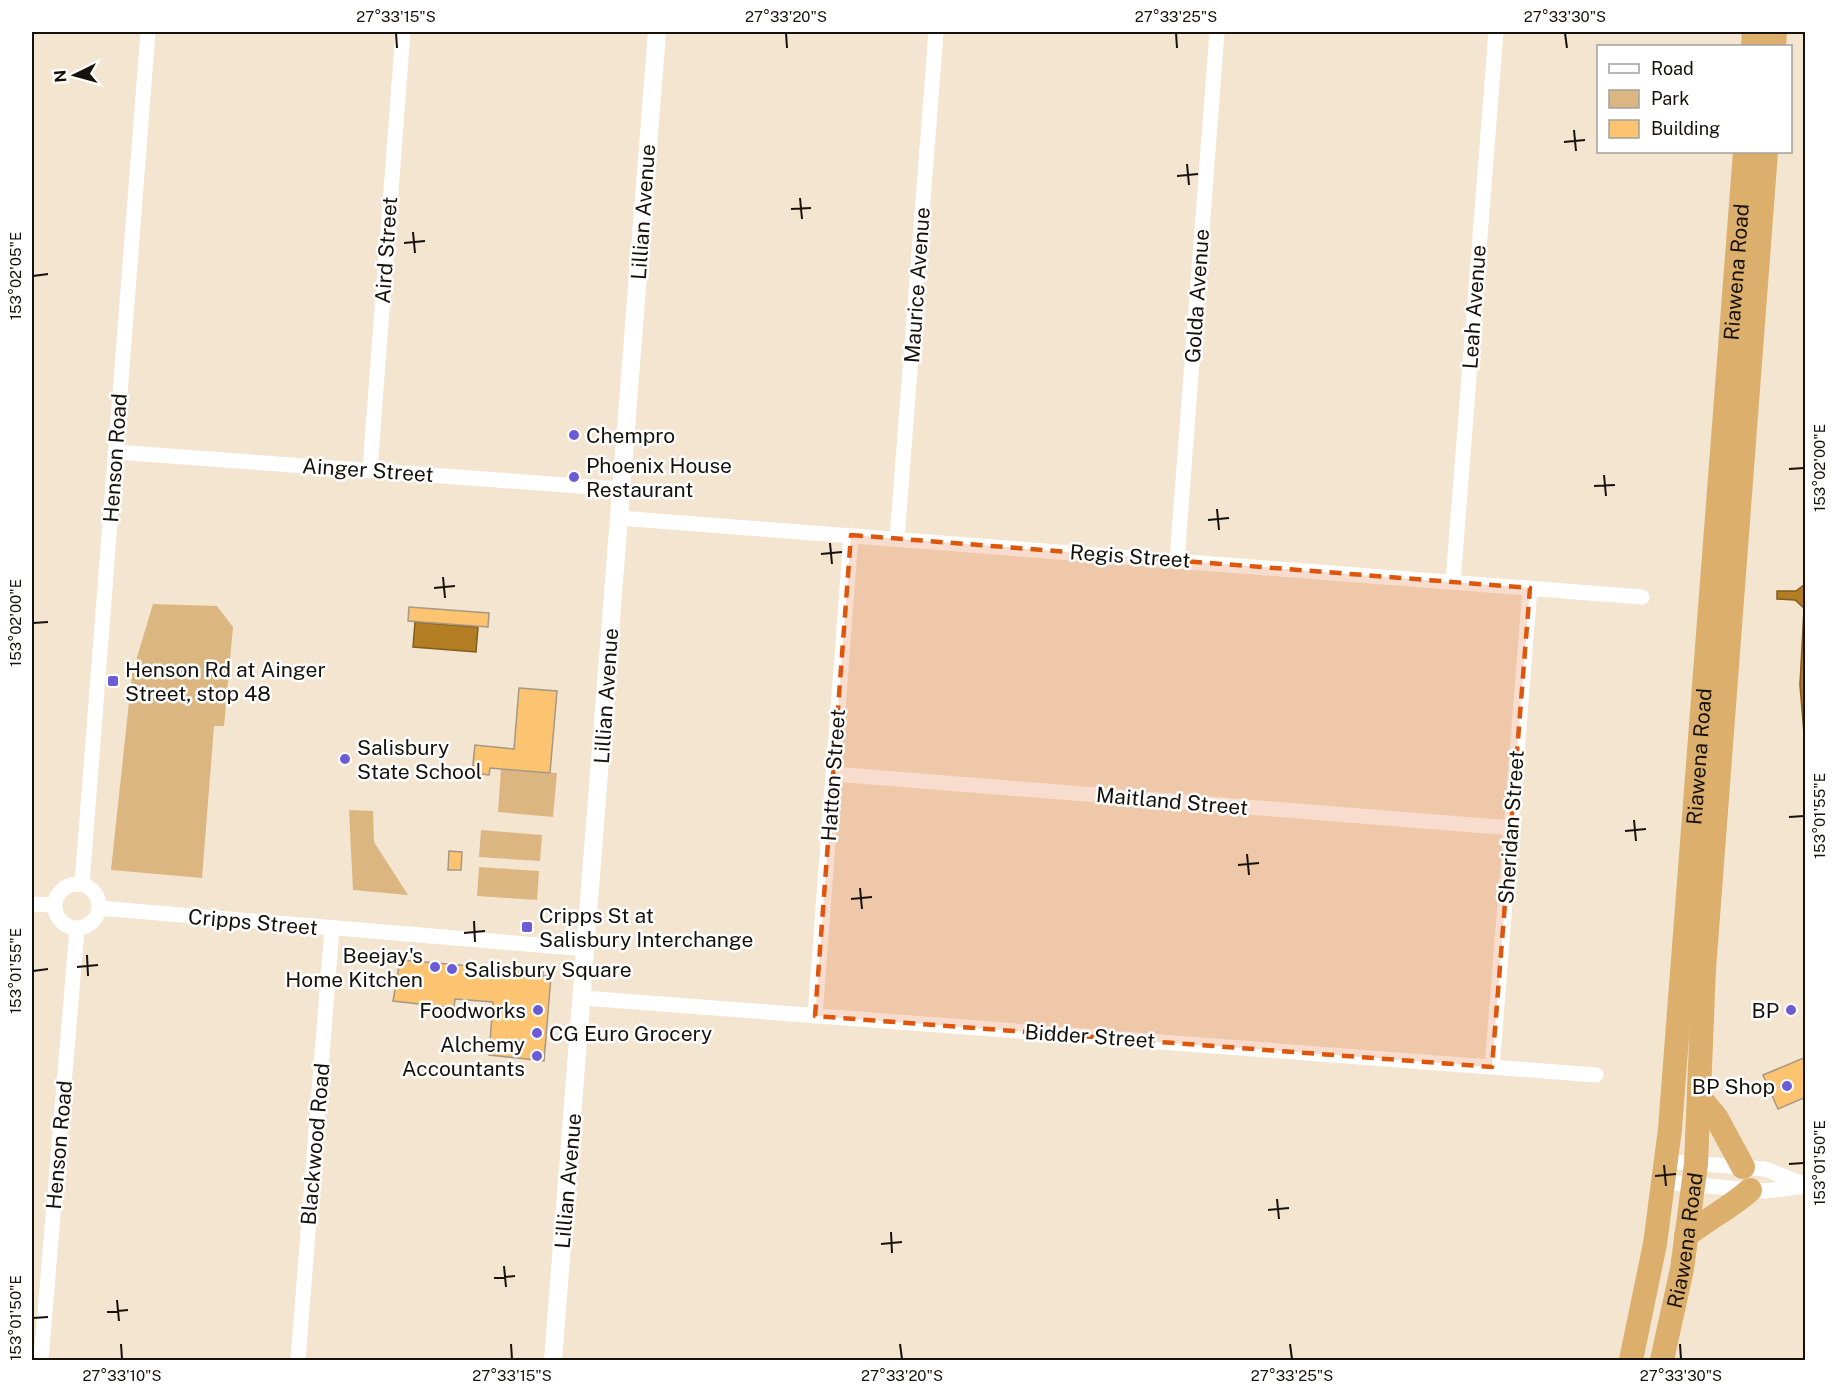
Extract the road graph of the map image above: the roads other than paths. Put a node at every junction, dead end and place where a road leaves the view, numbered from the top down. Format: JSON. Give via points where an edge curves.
{"nodes":[{"id":1,"x":148,"y":32,"type":"edge"},
{"id":2,"x":403,"y":32,"type":"edge"},
{"id":3,"x":657,"y":32,"type":"edge"},
{"id":4,"x":936,"y":32,"type":"edge"},
{"id":5,"x":1217,"y":32,"type":"edge"},
{"id":6,"x":1496,"y":32,"type":"edge"},
{"id":7,"x":1745,"y":153,"type":"edge"},
{"id":8,"x":1766,"y":153,"type":"edge"},
{"id":9,"x":115,"y":452,"type":"junction"},
{"id":10,"x":369,"y":469,"type":"junction"},
{"id":11,"x":621,"y":489,"type":"junction"},
{"id":12,"x":619,"y":518,"type":"junction"},
{"id":13,"x":850,"y":535,"type":"junction"},
{"id":14,"x":897,"y":538,"type":"junction"},
{"id":15,"x":1177,"y":560,"type":"junction"},
{"id":16,"x":1453,"y":582,"type":"junction"},
{"id":17,"x":1530,"y":588,"type":"junction"},
{"id":18,"x":1642,"y":597,"type":"dead end"},
{"id":19,"x":833,"y":774,"type":"junction"},
{"id":20,"x":1511,"y":828,"type":"junction"},
{"id":21,"x":82,"y":884,"type":"junction"},
{"id":22,"x":32,"y":904,"type":"edge"},
{"id":23,"x":54,"y":906,"type":"junction"},
{"id":24,"x":99,"y":908,"type":"junction"},
{"id":25,"x":332,"y":928,"type":"junction"},
{"id":26,"x":77,"y":929,"type":"junction"},
{"id":27,"x":586,"y":949,"type":"junction"},
{"id":28,"x":583,"y":998,"type":"junction"},
{"id":29,"x":815,"y":1016,"type":"junction"},
{"id":30,"x":1492,"y":1067,"type":"junction"},
{"id":31,"x":1596,"y":1075,"type":"dead end"},
{"id":32,"x":1700,"y":1098,"type":"junction"},
{"id":33,"x":1743,"y":1167,"type":"junction"},
{"id":34,"x":1665,"y":1172,"type":"junction"},
{"id":35,"x":1694,"y":1174,"type":"junction"},
{"id":36,"x":1806,"y":1186,"type":"edge"},
{"id":37,"x":1750,"y":1190,"type":"junction"},
{"id":38,"x":1686,"y":1236,"type":"junction"},
{"id":39,"x":41,"y":1360,"type":"edge"},
{"id":40,"x":298,"y":1360,"type":"edge"},
{"id":41,"x":553,"y":1360,"type":"edge"},
{"id":42,"x":1630,"y":1360,"type":"edge"},
{"id":43,"x":1662,"y":1360,"type":"edge"}],
"edges":[{"from":1,"to":9,"type":"street","name":"Henson Road"},
{"from":2,"to":10,"type":"street","name":"Aird Street"},
{"from":3,"to":11,"type":"street","name":"Lillian Avenue"},
{"from":4,"to":14,"type":"street","name":"Maurice Avenue"},
{"from":5,"to":15,"type":"street","name":"Golda Avenue"},
{"from":6,"to":16,"type":"street","name":"Leah Avenue"},
{"from":7,"to":34,"type":"highway","name":"Riawena Road"},
{"from":8,"to":32,"type":"highway","name":"Riawena Road","via":[[1704,969]]},
{"from":9,"to":10,"type":"street","name":"Ainger Street"},
{"from":9,"to":21,"type":"street","name":"Henson Road"},
{"from":10,"to":11,"type":"street","name":"Ainger Street"},
{"from":11,"to":12,"type":"street","name":"Lillian Avenue"},
{"from":12,"to":13,"type":"street","name":"Regis Street"},
{"from":12,"to":27,"type":"street","name":"Lillian Avenue"},
{"from":13,"to":14,"type":"street","name":"Regis Street"},
{"from":13,"to":19,"type":"street","name":"Hatton Street"},
{"from":14,"to":15,"type":"street","name":"Regis Street"},
{"from":15,"to":16,"type":"street","name":"Regis Street"},
{"from":16,"to":17,"type":"street","name":"Regis Street"},
{"from":17,"to":18,"type":"street","name":"Regis Street"},
{"from":17,"to":20,"type":"street","name":"Sheridan Street"},
{"from":19,"to":20,"type":"street","name":"Maitland Street"},
{"from":19,"to":29,"type":"street","name":"Hatton Street"},
{"from":20,"to":30,"type":"street","name":"Sheridan Street"},
{"from":21,"to":23,"type":"street","via":[[63,888]]},
{"from":21,"to":24,"type":"street","via":[[97,896]]},
{"from":22,"to":23,"type":"street"},
{"from":23,"to":26,"type":"street","via":[[64,924]]},
{"from":24,"to":25,"type":"street","name":"Cripps Street"},
{"from":24,"to":26,"type":"street","via":[[94,920]]},
{"from":25,"to":27,"type":"street","name":"Cripps Street"},
{"from":25,"to":40,"type":"street","name":"Blackwood Road"},
{"from":26,"to":39,"type":"street","name":"Henson Road"},
{"from":27,"to":28,"type":"street","name":"Lillian Avenue"},
{"from":28,"to":29,"type":"street","name":"Bidder Street"},
{"from":28,"to":41,"type":"street","name":"Lillian Avenue"},
{"from":29,"to":30,"type":"street","name":"Bidder Street"},
{"from":30,"to":31,"type":"street","name":"Bidder Street"},
{"from":32,"to":33,"type":"highway","via":[[1716,1117]]},
{"from":32,"to":35,"type":"highway","name":"Riawena Road"},
{"from":33,"to":35,"type":"street"},
{"from":33,"to":36,"type":"street","via":[[1765,1169]]},
{"from":34,"to":35,"type":"street"},
{"from":34,"to":35,"type":"street"},
{"from":34,"to":42,"type":"highway","name":"Riawena Road","via":[[1647,1286]]},
{"from":35,"to":37,"type":"street"},
{"from":35,"to":38,"type":"highway","name":"Riawena Road"},
{"from":36,"to":37,"type":"street"},
{"from":37,"to":38,"type":"highway"},
{"from":38,"to":43,"type":"highway","name":"Riawena Road"}]}
